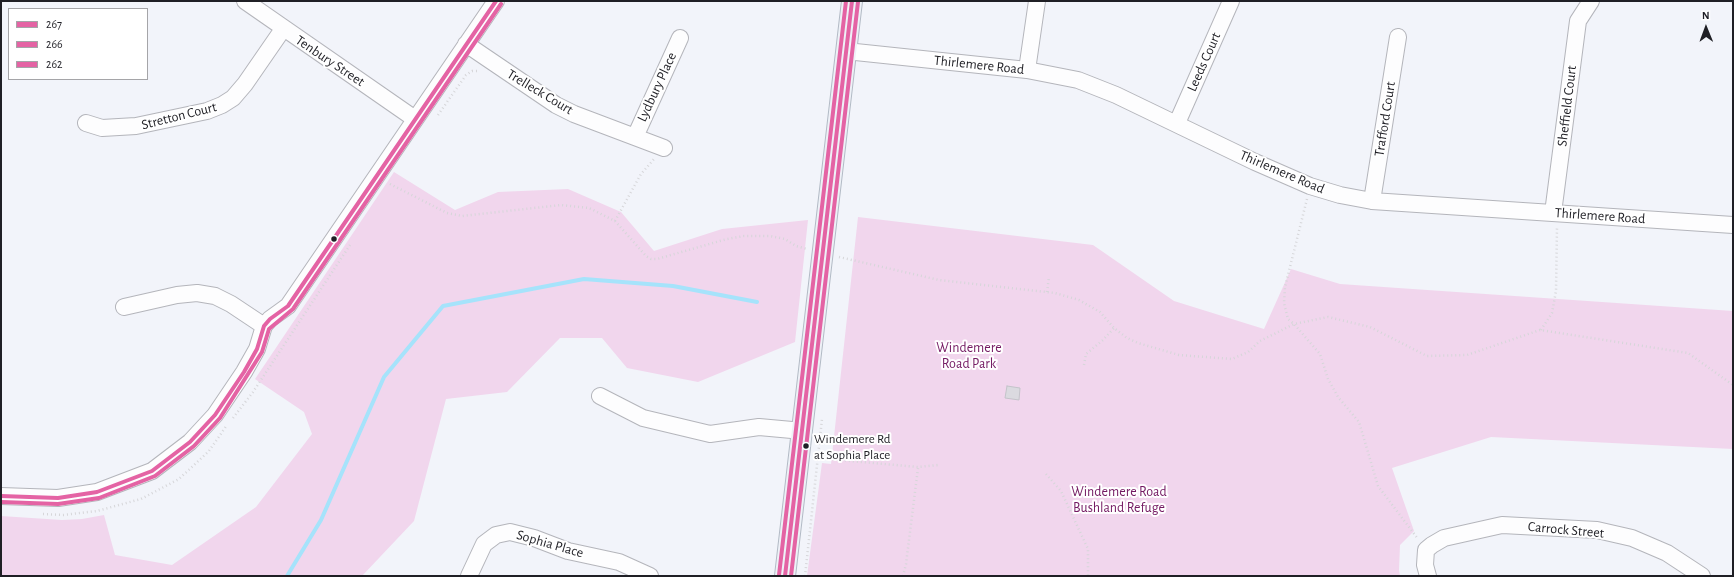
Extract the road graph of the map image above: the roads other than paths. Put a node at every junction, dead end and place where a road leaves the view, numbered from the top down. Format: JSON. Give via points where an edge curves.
{"nodes":[{"id":1,"x":245,"y":1,"type":"edge"},
{"id":2,"x":496,"y":1,"type":"edge"},
{"id":3,"x":852,"y":1,"type":"edge"},
{"id":4,"x":1037,"y":1,"type":"edge"},
{"id":5,"x":1231,"y":1,"type":"edge"},
{"id":6,"x":1591,"y":1,"type":"edge"},
{"id":7,"x":283,"y":29,"type":"junction"},
{"id":8,"x":1398,"y":37,"type":"dead end"},
{"id":9,"x":680,"y":38,"type":"dead end"},
{"id":10,"x":466,"y":44,"type":"junction"},
{"id":11,"x":846,"y":51,"type":"junction"},
{"id":12,"x":1027,"y":70,"type":"junction"},
{"id":13,"x":415,"y":119,"type":"junction"},
{"id":14,"x":86,"y":123,"type":"dead end"},
{"id":15,"x":1177,"y":123,"type":"junction"},
{"id":16,"x":635,"y":137,"type":"junction"},
{"id":17,"x":664,"y":148,"type":"road end"},
{"id":18,"x":1372,"y":201,"type":"junction"},
{"id":19,"x":1553,"y":213,"type":"junction"},
{"id":20,"x":1733,"y":225,"type":"edge"},
{"id":21,"x":124,"y":307,"type":"dead end"},
{"id":22,"x":264,"y":326,"type":"junction"},
{"id":23,"x":600,"y":396,"type":"dead end"},
{"id":24,"x":804,"y":431,"type":"junction"},
{"id":25,"x":1,"y":496,"type":"edge"},
{"id":26,"x":469,"y":576,"type":"edge"},
{"id":27,"x":650,"y":576,"type":"edge"},
{"id":28,"x":786,"y":576,"type":"edge"},
{"id":29,"x":1428,"y":576,"type":"edge"},
{"id":30,"x":1702,"y":576,"type":"edge"}],
"edges":[{"from":1,"to":7,"type":"street","name":"Tenbury Street"},
{"from":2,"to":10,"type":"street"},
{"from":3,"to":11,"type":"main road"},
{"from":4,"to":12,"type":"street"},
{"from":5,"to":15,"type":"street","name":"Leeds Court"},
{"from":6,"to":19,"type":"street","name":"Sheffield Court","via":[[1578,21]]},
{"from":7,"to":13,"type":"street","name":"Tenbury Street"},
{"from":7,"to":14,"type":"street","name":"Stretton Court","via":[[233,98],[222,105],[207,111],[136,126],[102,128]]},
{"from":8,"to":18,"type":"street","name":"Trafford Court"},
{"from":9,"to":16,"type":"street","name":"Lydbury Place"},
{"from":10,"to":13,"type":"street"},
{"from":10,"to":16,"type":"street","name":"Trelleck Court","via":[[556,105]]},
{"from":11,"to":12,"type":"street","name":"Thirlemere Road"},
{"from":11,"to":24,"type":"main road","via":[[831,260]]},
{"from":12,"to":15,"type":"street","name":"Thirlemere Road","via":[[1078,80]]},
{"from":13,"to":22,"type":"street","via":[[288,306]]},
{"from":15,"to":18,"type":"street","name":"Thirlemere Road","via":[[1310,186]]},
{"from":16,"to":17,"type":"street","name":"Trelleck Court"},
{"from":18,"to":19,"type":"street","name":"Thirlemere Road"},
{"from":19,"to":20,"type":"street","name":"Thirlemere Road"},
{"from":21,"to":22,"type":"street","via":[[197,293],[215,296]]},
{"from":22,"to":25,"type":"street","via":[[254,354],[215,415],[190,442],[152,471],[114,487],[80,496]]},
{"from":23,"to":24,"type":"street","via":[[643,418],[710,434],[759,427]]},
{"from":24,"to":28,"type":"main road","via":[[809,457]]},
{"from":26,"to":27,"type":"street","name":"Sophia Place","via":[[484,544],[496,535],[510,532],[568,551],[619,562]]},
{"from":29,"to":30,"type":"street","name":"Carrock Street","via":[[1425,565],[1426,550],[1444,538],[1502,525],[1597,530],[1632,538],[1667,553]]}]}
